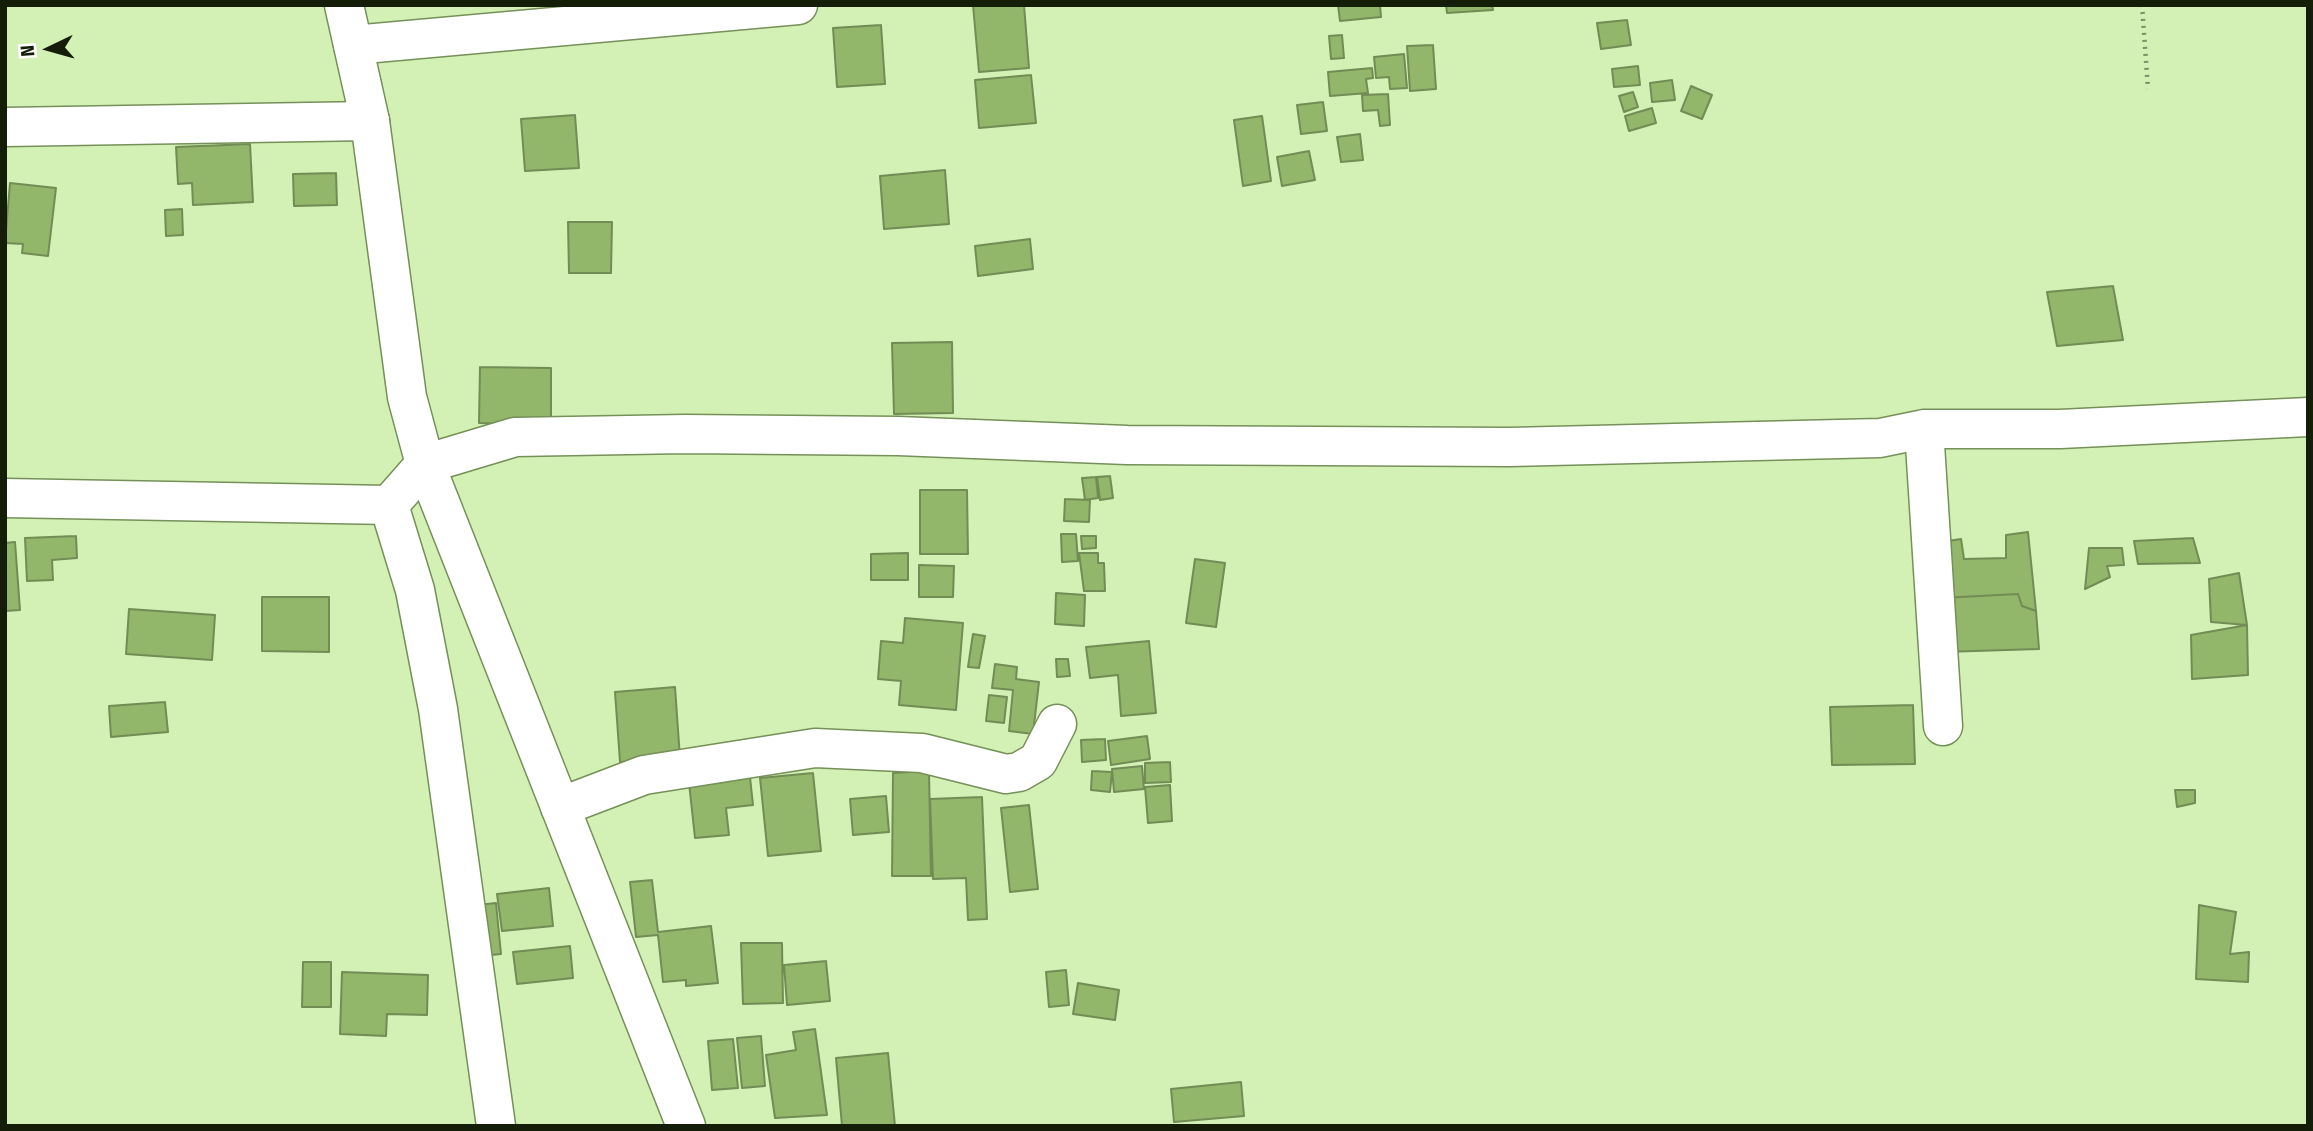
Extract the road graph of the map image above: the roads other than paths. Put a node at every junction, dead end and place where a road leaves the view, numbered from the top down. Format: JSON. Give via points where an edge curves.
{"nodes":[{"id":1,"x":344,"y":5,"type":"edge"},
{"id":2,"x":798,"y":5,"type":"edge"},
{"id":3,"x":353,"y":44,"type":"junction"},
{"id":4,"x":370,"y":121,"type":"junction"},
{"id":5,"x":5,"y":127,"type":"edge"},
{"id":6,"x":2308,"y":417,"type":"edge"},
{"id":7,"x":1924,"y":429,"type":"junction"},
{"id":8,"x":425,"y":464,"type":"junction"},
{"id":9,"x":5,"y":498,"type":"edge"},
{"id":10,"x":389,"y":505,"type":"junction"},
{"id":11,"x":1057,"y":724,"type":"dead end"},
{"id":12,"x":1943,"y":726,"type":"dead end"},
{"id":13,"x":560,"y":807,"type":"junction"},
{"id":14,"x":496,"y":1126,"type":"edge"},
{"id":15,"x":685,"y":1126,"type":"edge"}],
"edges":[{"from":1,"to":3,"type":"street"},
{"from":2,"to":3,"type":"street"},
{"from":3,"to":4,"type":"street"},
{"from":4,"to":5,"type":"street"},
{"from":4,"to":8,"type":"street","via":[[407,397]]},
{"from":6,"to":7,"type":"street","via":[[2060,429]]},
{"from":7,"to":8,"type":"street","via":[[1880,438],[1510,447],[1127,445],[885,435],[528,436]]},
{"from":7,"to":12,"type":"street"},
{"from":8,"to":10,"type":"street"},
{"from":8,"to":13,"type":"street"},
{"from":9,"to":10,"type":"street"},
{"from":10,"to":14,"type":"street","via":[[415,590],[438,709]]},
{"from":11,"to":13,"type":"street","via":[[1038,761],[1019,772],[1006,774],[922,753],[815,748],[644,775]]},
{"from":13,"to":15,"type":"street"}]}
